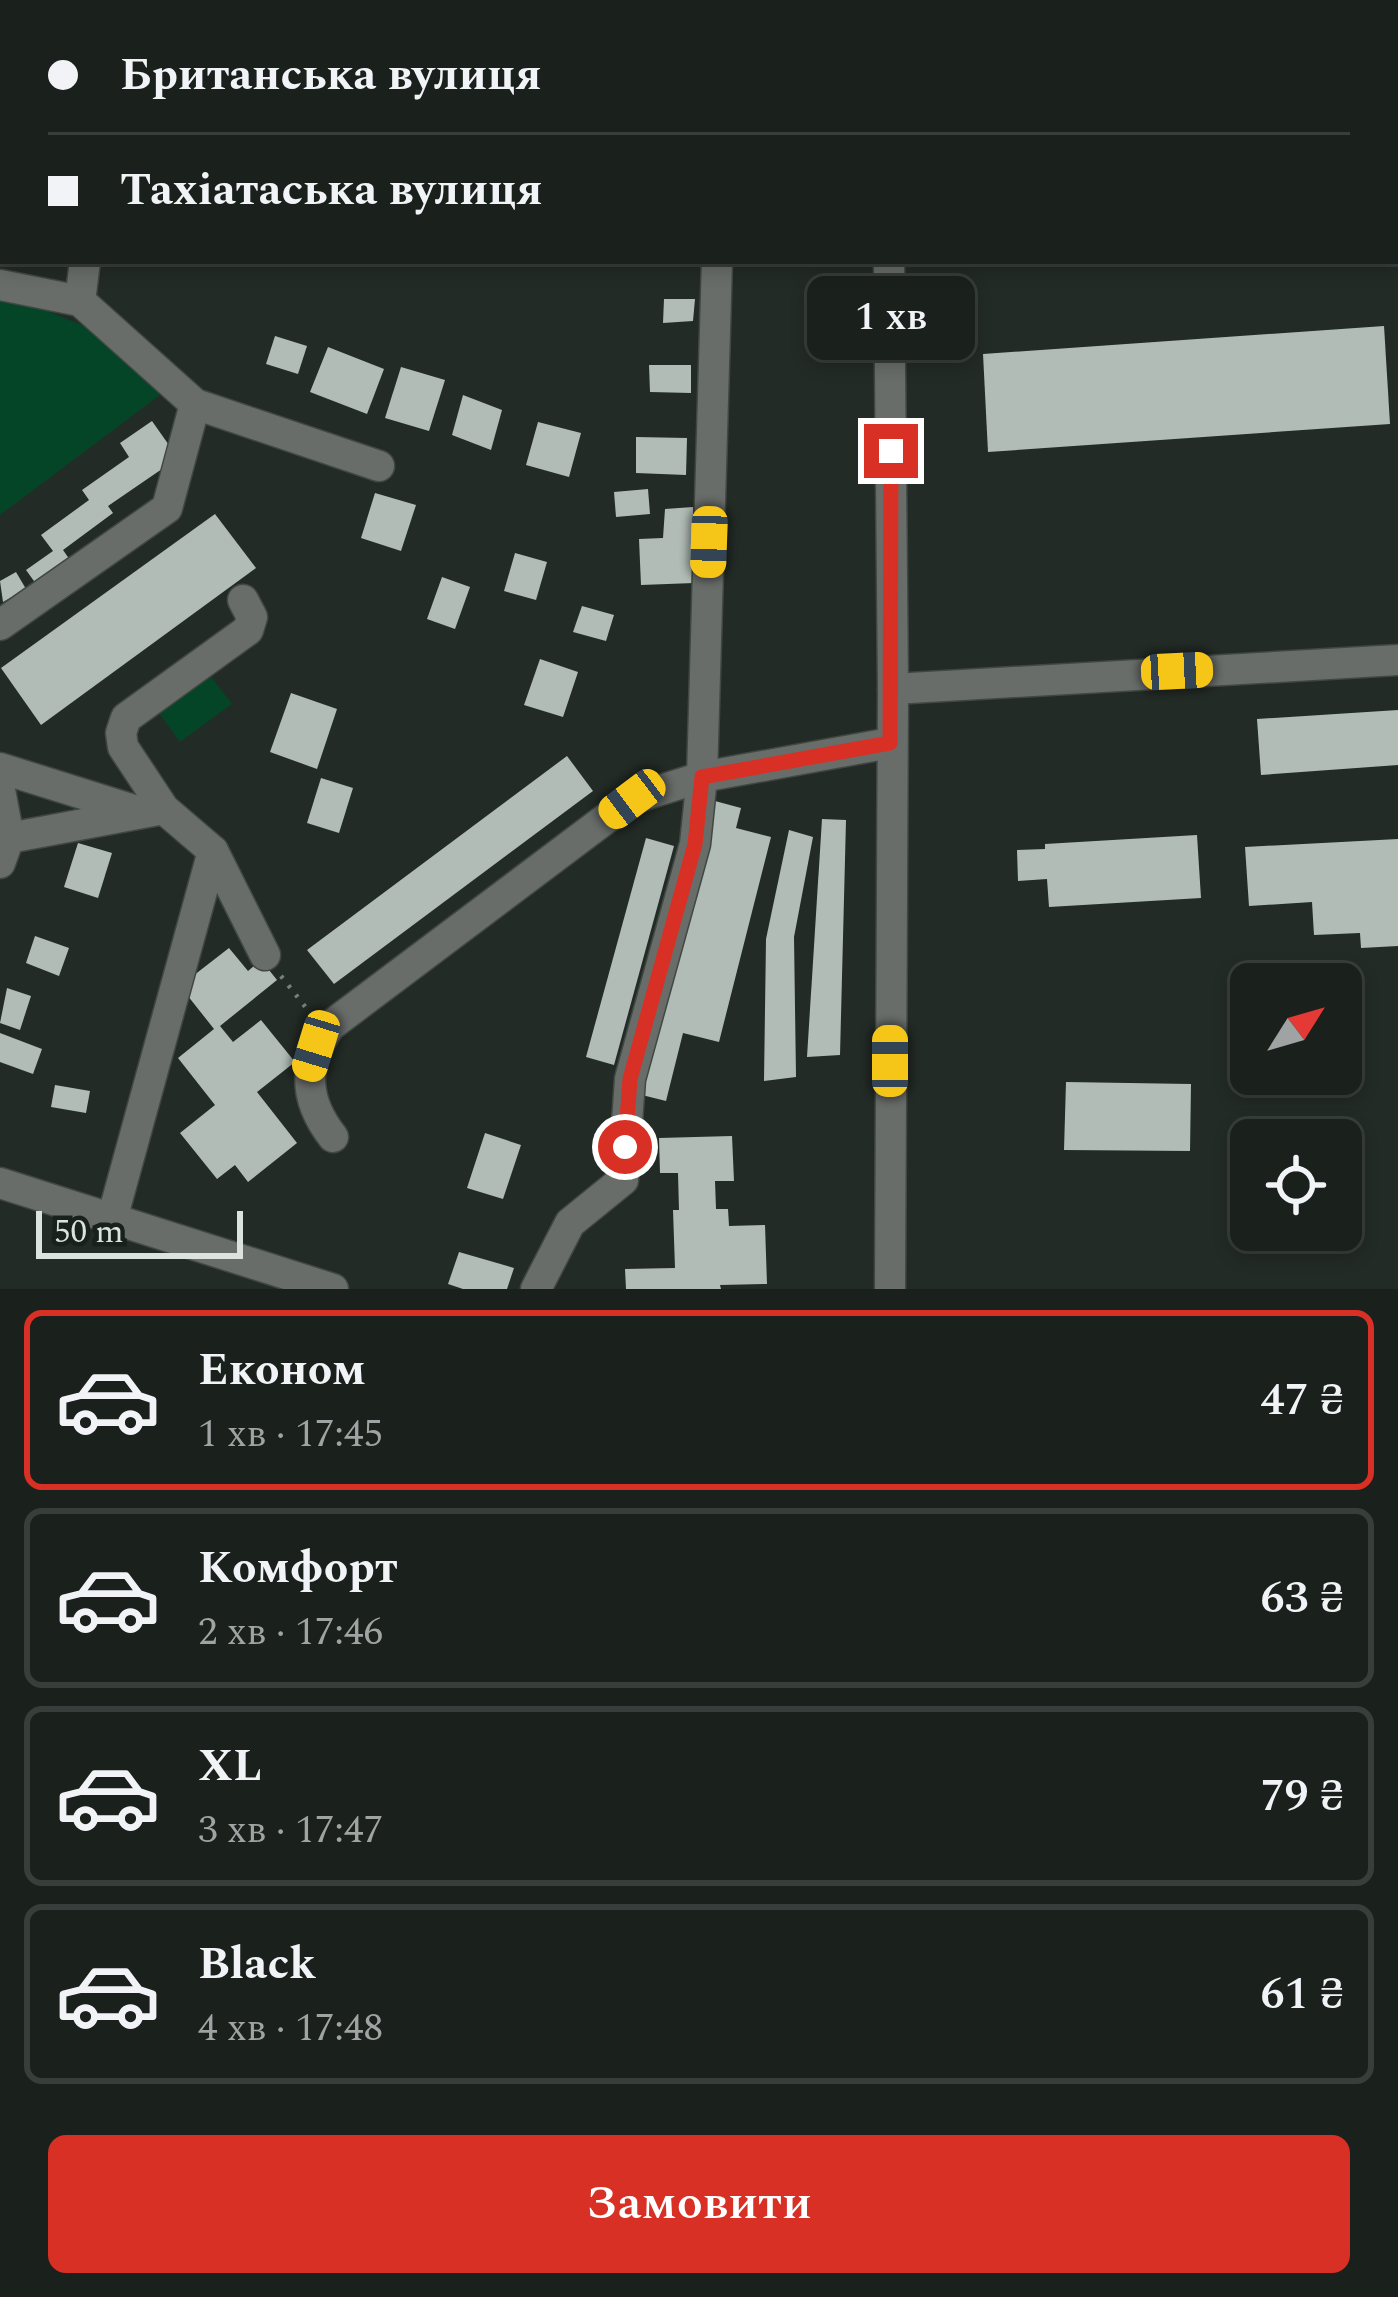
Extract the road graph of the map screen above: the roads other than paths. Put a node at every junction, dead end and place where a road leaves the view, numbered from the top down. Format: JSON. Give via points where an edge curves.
{"nodes":[{"id":1,"x":85,"y":264,"type":"edge"},
{"id":2,"x":717,"y":264,"type":"edge"},
{"id":3,"x":889,"y":264,"type":"edge"},
{"id":4,"x":0,"y":285,"type":"edge"},
{"id":5,"x":80,"y":301,"type":"junction"},
{"id":6,"x":195,"y":404,"type":"junction"},
{"id":7,"x":379,"y":466,"type":"dead end"},
{"id":8,"x":243,"y":600,"type":"dead end"},
{"id":9,"x":0,"y":626,"type":"edge"},
{"id":10,"x":1398,"y":660,"type":"edge"},
{"id":11,"x":893,"y":689,"type":"junction"},
{"id":12,"x":890,"y":743,"type":"junction"},
{"id":13,"x":0,"y":768,"type":"edge"},
{"id":14,"x":702,"y":777,"type":"junction"},
{"id":15,"x":0,"y":790,"type":"edge"},
{"id":16,"x":154,"y":811,"type":"junction"},
{"id":17,"x":4,"y":850,"type":"edge"},
{"id":18,"x":213,"y":851,"type":"junction"},
{"id":19,"x":266,"y":955,"type":"road end"},
{"id":20,"x":333,"y":1137,"type":"dead end"},
{"id":21,"x":0,"y":1183,"type":"edge"},
{"id":22,"x":112,"y":1219,"type":"junction"},
{"id":23,"x":333,"y":1289,"type":"edge"},
{"id":24,"x":536,"y":1289,"type":"edge"},
{"id":25,"x":890,"y":1289,"type":"edge"}],
"edges":[{"from":1,"to":5,"type":"street"},
{"from":2,"to":14,"type":"street"},
{"from":3,"to":11,"type":"street"},
{"from":4,"to":5,"type":"street"},
{"from":5,"to":6,"type":"street"},
{"from":6,"to":7,"type":"street"},
{"from":6,"to":9,"type":"street","via":[[167,508]]},
{"from":8,"to":16,"type":"street","via":[[252,617],[248,630],[126,718],[123,746]]},
{"from":10,"to":11,"type":"street"},
{"from":11,"to":12,"type":"street"},
{"from":12,"to":14,"type":"street"},
{"from":12,"to":25,"type":"street"},
{"from":13,"to":16,"type":"street"},
{"from":14,"to":20,"type":"street","via":[[632,799],[326,1033],[309,1070],[309,1095]]},
{"from":14,"to":24,"type":"street","via":[[695,844],[630,1079],[623,1180],[570,1223]]},
{"from":15,"to":17,"type":"street"},
{"from":16,"to":17,"type":"street"},
{"from":16,"to":18,"type":"street"},
{"from":18,"to":19,"type":"street"},
{"from":18,"to":22,"type":"street"},
{"from":21,"to":22,"type":"street"},
{"from":22,"to":23,"type":"street"}]}
